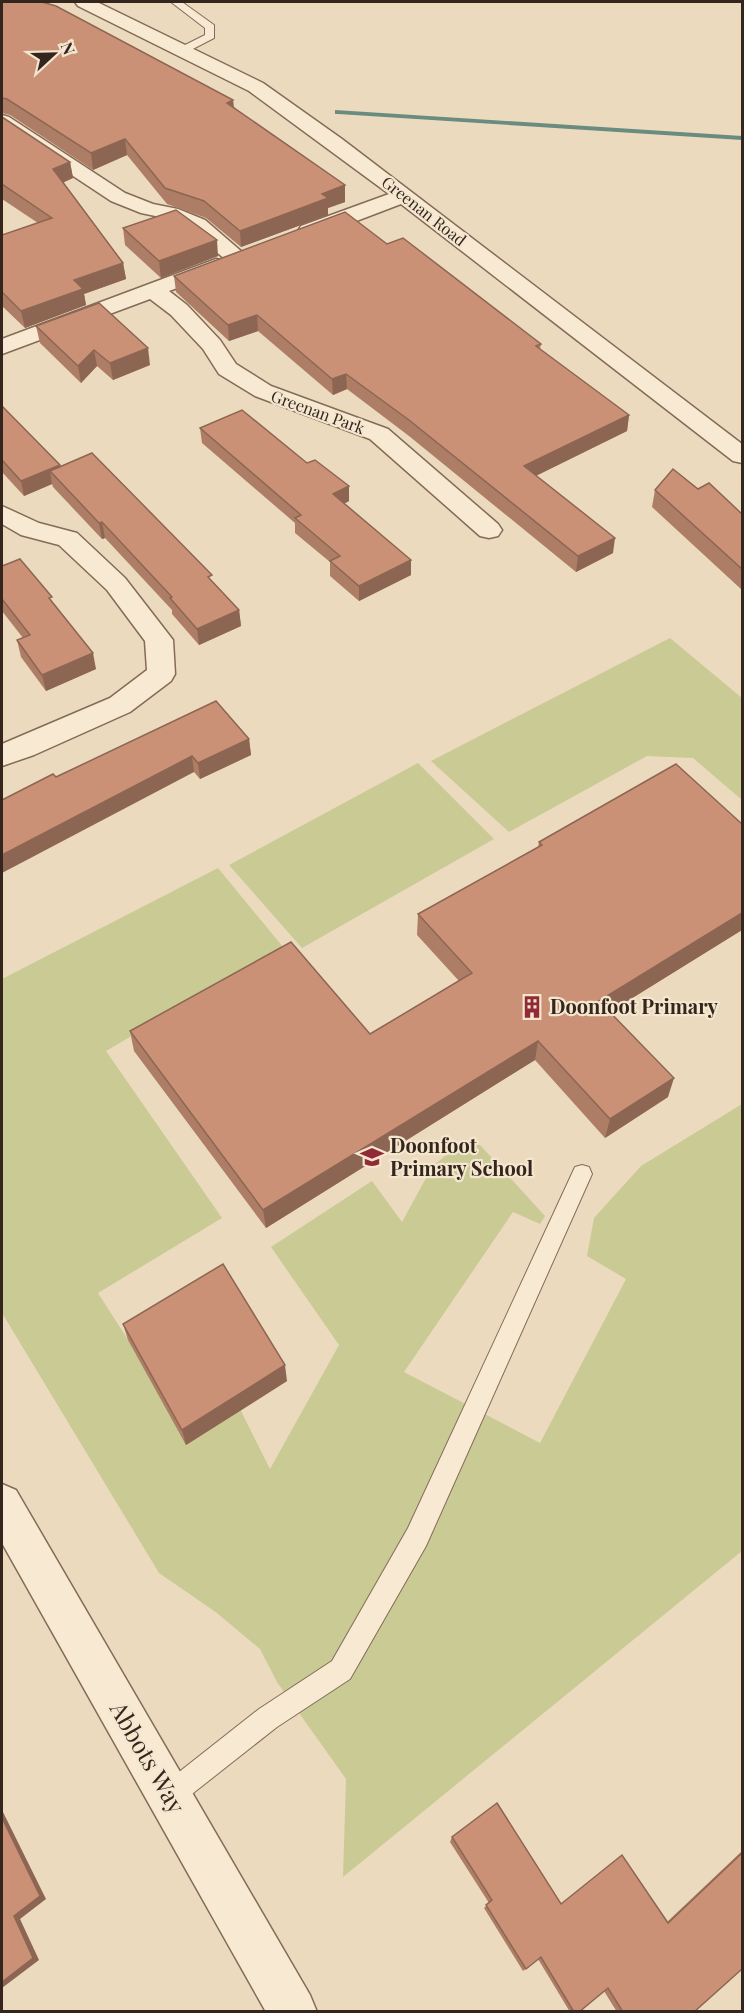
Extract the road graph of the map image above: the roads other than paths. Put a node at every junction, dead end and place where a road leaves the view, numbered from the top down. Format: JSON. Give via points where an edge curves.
{"nodes":[{"id":1,"x":84,"y":2,"type":"edge"},
{"id":2,"x":176,"y":2,"type":"edge"},
{"id":3,"x":183,"y":50,"type":"junction"},
{"id":4,"x":2,"y":121,"type":"edge"},
{"id":5,"x":404,"y":196,"type":"junction"},
{"id":6,"x":294,"y":237,"type":"edge"},
{"id":7,"x":261,"y":249,"type":"edge"},
{"id":8,"x":238,"y":258,"type":"junction"},
{"id":9,"x":153,"y":290,"type":"junction"},
{"id":10,"x":2,"y":347,"type":"edge"},
{"id":11,"x":742,"y":456,"type":"edge"},
{"id":12,"x":2,"y":514,"type":"edge"},
{"id":13,"x":489,"y":530,"type":"dead end"},
{"id":14,"x":2,"y":755,"type":"edge"},
{"id":15,"x":582,"y":1174,"type":"dead end"},
{"id":16,"x":2,"y":1504,"type":"edge"},
{"id":17,"x":169,"y":1796,"type":"junction"},
{"id":18,"x":293,"y":2012,"type":"edge"}],
"edges":[{"from":1,"to":3,"type":"street","name":"Greenan Road"},
{"from":2,"to":3,"type":"lane","via":[[210,27],[210,36]]},
{"from":3,"to":5,"type":"street","name":"Greenan Road","via":[[256,87]]},
{"from":4,"to":8,"type":"street","via":[[118,197],[197,225]]},
{"from":5,"to":6,"type":"street"},
{"from":5,"to":11,"type":"street","name":"Greenan Road"},
{"from":7,"to":8,"type":"street"},
{"from":8,"to":9,"type":"street"},
{"from":9,"to":10,"type":"street"},
{"from":9,"to":13,"type":"street","name":"Greenan Park","via":[[212,345],[227,369],[263,391],[378,434]]},
{"from":12,"to":14,"type":"street","via":[[30,529],[69,539],[116,584],[159,640],[162,674],[120,705]]},
{"from":15,"to":17,"type":"lane","via":[[417,1537],[341,1670],[268,1718]]},
{"from":16,"to":17,"type":"street","name":"Abbots Way"},
{"from":17,"to":18,"type":"street","name":"Abbots Way"}]}
